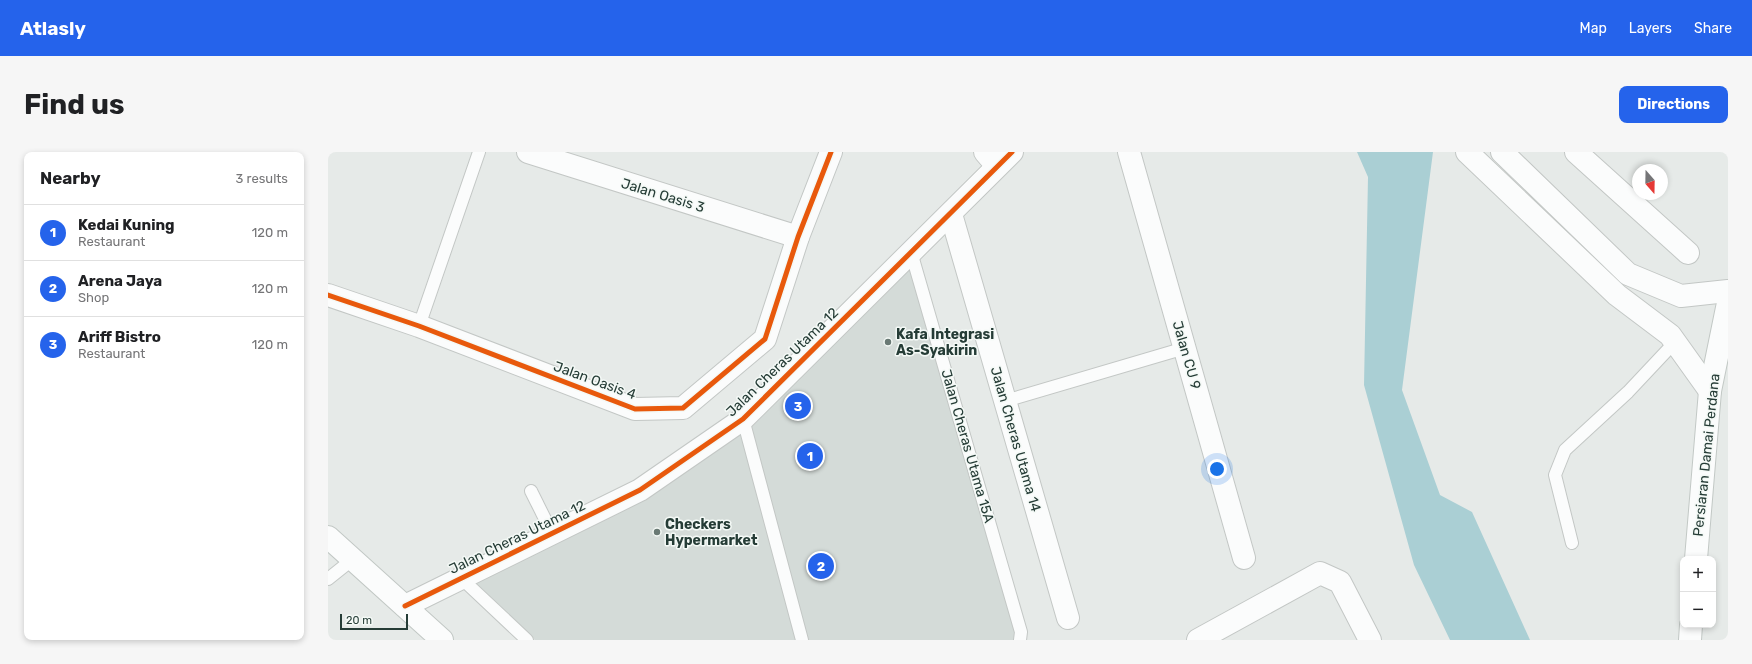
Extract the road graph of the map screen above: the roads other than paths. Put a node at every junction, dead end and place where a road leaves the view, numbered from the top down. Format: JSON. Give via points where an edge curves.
{"nodes":[{"id":1,"x":479,"y":152,"type":"edge"},
{"id":2,"x":528,"y":152,"type":"edge"},
{"id":3,"x":831,"y":152,"type":"edge"},
{"id":4,"x":1128,"y":152,"type":"edge"},
{"id":5,"x":1466,"y":152,"type":"edge"},
{"id":6,"x":1502,"y":152,"type":"edge"},
{"id":7,"x":1576,"y":152,"type":"edge"},
{"id":8,"x":998,"y":157,"type":"edge"},
{"id":9,"x":950,"y":214,"type":"junction"},
{"id":10,"x":798,"y":237,"type":"junction"},
{"id":11,"x":911,"y":252,"type":"junction"},
{"id":12,"x":1688,"y":253,"type":"dead end"},
{"id":13,"x":1728,"y":290,"type":"edge"},
{"id":14,"x":328,"y":295,"type":"edge"},
{"id":15,"x":1728,"y":303,"type":"edge"},
{"id":16,"x":419,"y":326,"type":"junction"},
{"id":17,"x":1675,"y":342,"type":"junction"},
{"id":18,"x":1184,"y":348,"type":"junction"},
{"id":19,"x":1710,"y":391,"type":"junction"},
{"id":20,"x":1005,"y":401,"type":"junction"},
{"id":21,"x":742,"y":420,"type":"junction"},
{"id":22,"x":531,"y":491,"type":"dead end"},
{"id":23,"x":552,"y":534,"type":"junction"},
{"id":24,"x":328,"y":537,"type":"edge"},
{"id":25,"x":1572,"y":543,"type":"dead end"},
{"id":26,"x":1696,"y":556,"type":"edge"},
{"id":27,"x":1244,"y":558,"type":"dead end"},
{"id":28,"x":353,"y":559,"type":"junction"},
{"id":29,"x":461,"y":578,"type":"junction"},
{"id":30,"x":328,"y":579,"type":"edge"},
{"id":31,"x":405,"y":606,"type":"junction"},
{"id":32,"x":1068,"y":618,"type":"dead end"},
{"id":33,"x":1691,"y":628,"type":"edge"},
{"id":34,"x":442,"y":640,"type":"edge"},
{"id":35,"x":527,"y":640,"type":"edge"},
{"id":36,"x":802,"y":640,"type":"edge"},
{"id":37,"x":1020,"y":640,"type":"edge"},
{"id":38,"x":1198,"y":640,"type":"edge"},
{"id":39,"x":1370,"y":640,"type":"edge"},
{"id":40,"x":1690,"y":640,"type":"edge"}],
"edges":[{"from":1,"to":16,"type":"lane"},
{"from":2,"to":10,"type":"street","name":"Jalan Oasis 3"},
{"from":3,"to":10,"type":"street","name":"Jalan Oasis 4"},
{"from":4,"to":18,"type":"street","name":"Jalan CU 9"},
{"from":5,"to":17,"type":"street","via":[[1617,295],[1670,335]]},
{"from":6,"to":13,"type":"street","via":[[1628,274],[1681,296]]},
{"from":7,"to":12,"type":"street"},
{"from":8,"to":9,"type":"street","name":"Jalan Cheras Utama 12","via":[[995,170]]},
{"from":9,"to":11,"type":"street","name":"Jalan Cheras Utama 12"},
{"from":9,"to":20,"type":"street","name":"Jalan Cheras Utama 14"},
{"from":10,"to":16,"type":"street","name":"Jalan Oasis 4","via":[[765,339],[683,408],[635,409]]},
{"from":11,"to":21,"type":"street","name":"Jalan Cheras Utama 12"},
{"from":11,"to":37,"type":"lane","name":"Jalan Cheras Utama 15A","via":[[1021,632]]},
{"from":14,"to":16,"type":"street","name":"Jalan Oasis 4"},
{"from":15,"to":19,"type":"street","name":"Persiaran Damai Perdana"},
{"from":17,"to":19,"type":"street"},
{"from":17,"to":25,"type":"lane","via":[[1628,392],[1565,450],[1555,475]]},
{"from":18,"to":20,"type":"lane"},
{"from":18,"to":27,"type":"street","name":"Jalan CU 9"},
{"from":19,"to":26,"type":"street","name":"Persiaran Damai Perdana"},
{"from":20,"to":32,"type":"street","name":"Jalan Cheras Utama 14"},
{"from":21,"to":23,"type":"street","name":"Jalan Cheras Utama 12","via":[[640,490]]},
{"from":21,"to":36,"type":"lane"},
{"from":22,"to":23,"type":"lane"},
{"from":23,"to":29,"type":"street","name":"Jalan Cheras Utama 12"},
{"from":24,"to":28,"type":"street"},
{"from":28,"to":30,"type":"lane"},
{"from":28,"to":31,"type":"street"},
{"from":29,"to":31,"type":"street","name":"Jalan Cheras Utama 12"},
{"from":29,"to":35,"type":"lane"},
{"from":31,"to":34,"type":"street"},
{"from":33,"to":40,"type":"street"},
{"from":38,"to":39,"type":"street","via":[[1320,573],[1340,582]]}]}
